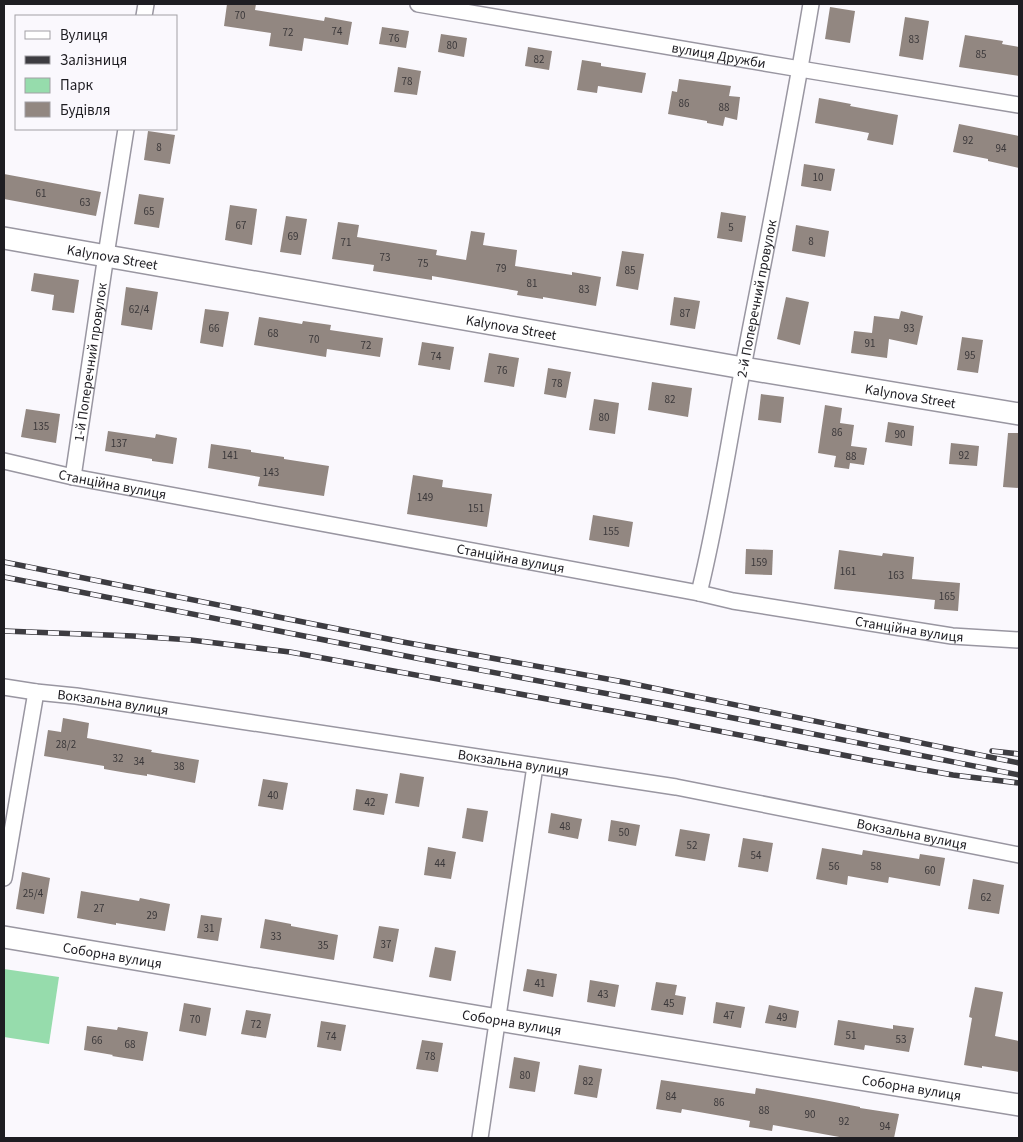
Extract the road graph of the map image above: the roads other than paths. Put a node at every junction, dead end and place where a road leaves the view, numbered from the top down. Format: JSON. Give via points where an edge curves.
{"nodes":[{"id":1,"x":418,"y":4,"type":"edge"},
{"id":2,"x":811,"y":4,"type":"edge"},
{"id":3,"x":800,"y":69,"type":"junction"},
{"id":4,"x":1019,"y":105,"type":"edge"},
{"id":5,"x":126,"y":130,"type":"edge"},
{"id":6,"x":4,"y":238,"type":"edge"},
{"id":7,"x":106,"y":255,"type":"junction"},
{"id":8,"x":743,"y":368,"type":"junction"},
{"id":9,"x":1019,"y":414,"type":"edge"},
{"id":10,"x":4,"y":461,"type":"edge"},
{"id":11,"x":73,"y":477,"type":"junction"},
{"id":12,"x":699,"y":593,"type":"junction"},
{"id":13,"x":1019,"y":640,"type":"edge"},
{"id":14,"x":4,"y":687,"type":"edge"},
{"id":15,"x":36,"y":692,"type":"junction"},
{"id":16,"x":536,"y":766,"type":"junction"},
{"id":17,"x":1019,"y":855,"type":"edge"},
{"id":18,"x":4,"y":878,"type":"edge"},
{"id":19,"x":4,"y":937,"type":"edge"},
{"id":20,"x":498,"y":1020,"type":"junction"},
{"id":21,"x":1019,"y":1105,"type":"edge"},
{"id":22,"x":480,"y":1138,"type":"edge"}],
"edges":[{"from":1,"to":3,"type":"street","name":"вулиця Дружби"},
{"from":2,"to":3,"type":"street","name":"2-й Поперечний провулок"},
{"from":3,"to":4,"type":"street","name":"вулиця Дружби"},
{"from":3,"to":8,"type":"street","name":"2-й Поперечний провулок"},
{"from":5,"to":7,"type":"street","name":"1-й Поперечний провулок"},
{"from":6,"to":7,"type":"street","name":"Kalynova Street"},
{"from":7,"to":8,"type":"street","name":"Kalynova Street"},
{"from":7,"to":11,"type":"street","name":"1-й Поперечний провулок"},
{"from":8,"to":9,"type":"street","name":"Kalynova Street"},
{"from":8,"to":12,"type":"street","name":"2-й Поперечний провулок"},
{"from":10,"to":11,"type":"street","name":"Станційна вулиця"},
{"from":11,"to":12,"type":"street","name":"Станційна вулиця"},
{"from":12,"to":13,"type":"street","name":"Станційна вулиця","via":[[952,636]]},
{"from":14,"to":15,"type":"street","name":"Вокзальна вулиця"},
{"from":15,"to":16,"type":"street","name":"Вокзальна вулиця"},
{"from":15,"to":18,"type":"street"},
{"from":16,"to":17,"type":"street","name":"Вокзальна вулиця","via":[[676,788]]},
{"from":16,"to":20,"type":"street"},
{"from":19,"to":20,"type":"street","name":"Соборна вулиця"},
{"from":20,"to":21,"type":"street","name":"Соборна вулиця"},
{"from":20,"to":22,"type":"street"}]}
